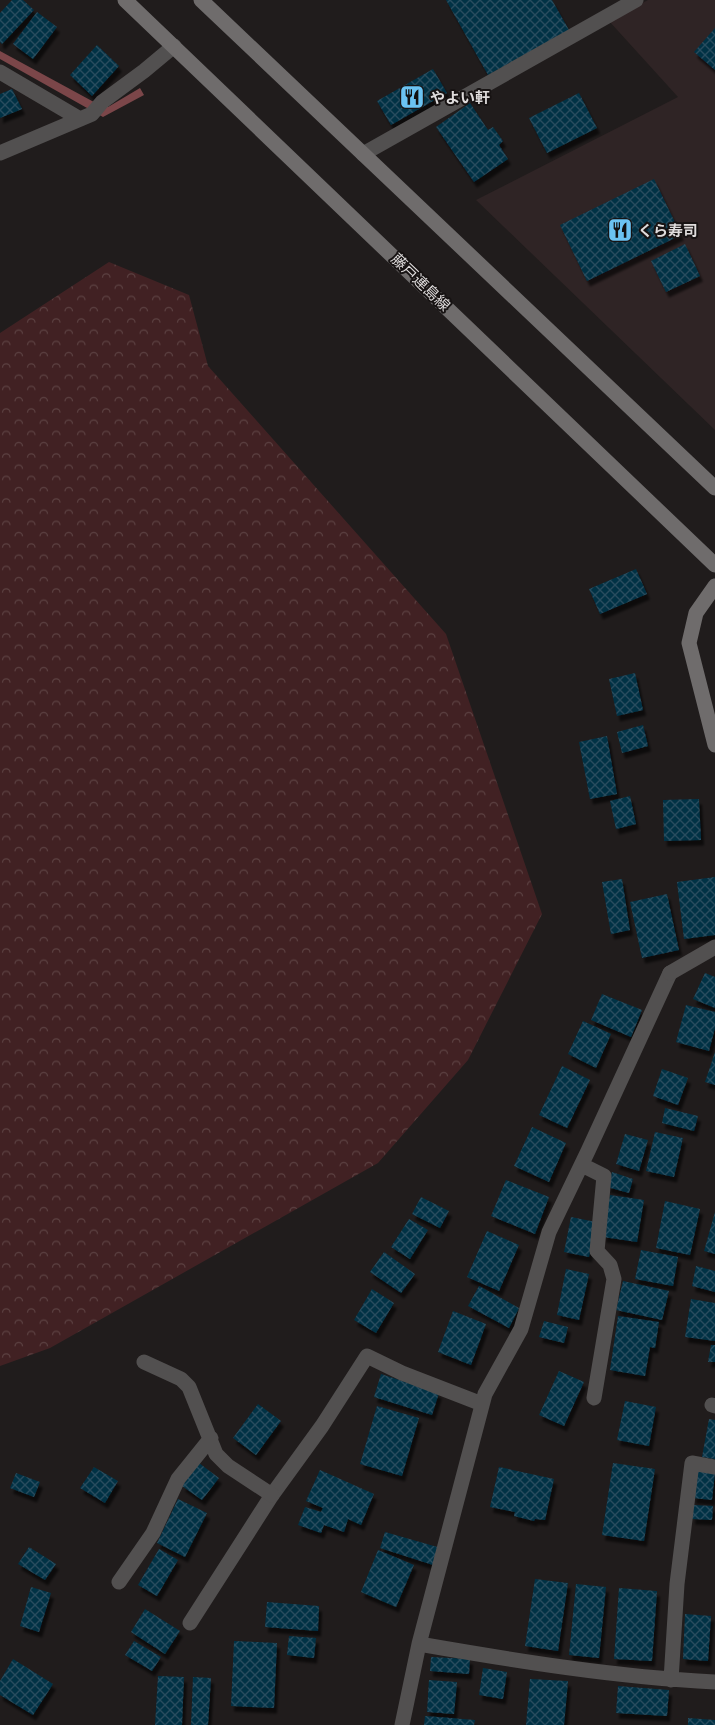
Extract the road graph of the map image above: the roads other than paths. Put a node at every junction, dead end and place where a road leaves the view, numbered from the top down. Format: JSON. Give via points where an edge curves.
{"nodes":[{"id":1,"x":125,"y":0,"type":"edge"},
{"id":2,"x":200,"y":0,"type":"edge"},
{"id":3,"x":636,"y":0,"type":"edge"},
{"id":4,"x":174,"y":46,"type":"junction"},
{"id":5,"x":0,"y":72,"type":"edge"},
{"id":6,"x":86,"y":116,"type":"junction"},
{"id":7,"x":0,"y":153,"type":"edge"},
{"id":8,"x":363,"y":154,"type":"junction"},
{"id":9,"x":715,"y":488,"type":"edge"},
{"id":10,"x":715,"y":565,"type":"edge"},
{"id":11,"x":715,"y":586,"type":"edge"},
{"id":12,"x":715,"y":745,"type":"edge"},
{"id":13,"x":715,"y":947,"type":"edge"},
{"id":14,"x":582,"y":1165,"type":"junction"},
{"id":15,"x":144,"y":1362,"type":"dead end"},
{"id":16,"x":594,"y":1398,"type":"dead end"},
{"id":17,"x":482,"y":1404,"type":"junction"},
{"id":18,"x":211,"y":1438,"type":"junction"},
{"id":19,"x":715,"y":1467,"type":"edge"},
{"id":20,"x":272,"y":1495,"type":"junction"},
{"id":21,"x":119,"y":1582,"type":"dead end"},
{"id":22,"x":190,"y":1623,"type":"dead end"},
{"id":23,"x":418,"y":1644,"type":"junction"},
{"id":24,"x":671,"y":1680,"type":"junction"},
{"id":25,"x":715,"y":1682,"type":"edge"},
{"id":26,"x":402,"y":1725,"type":"edge"}],
"edges":[{"from":1,"to":4,"type":"main road","name":"藤戸連島線"},
{"from":2,"to":8,"type":"main road"},
{"from":3,"to":8,"type":"street"},
{"from":4,"to":6,"type":"street"},
{"from":4,"to":10,"type":"main road","name":"藤戸連島線"},
{"from":5,"to":6,"type":"street"},
{"from":6,"to":7,"type":"street"},
{"from":8,"to":9,"type":"main road"},
{"from":11,"to":12,"type":"main road","via":[[696,613],[689,643]]},
{"from":13,"to":14,"type":"street","via":[[670,974]]},
{"from":14,"to":16,"type":"street","via":[[604,1176],[597,1251],[610,1265],[614,1278]]},
{"from":14,"to":17,"type":"street","via":[[549,1232],[521,1329]]},
{"from":15,"to":18,"type":"street","via":[[182,1379],[189,1387]]},
{"from":17,"to":20,"type":"street","via":[[367,1356]]},
{"from":17,"to":23,"type":"street"},
{"from":18,"to":20,"type":"street","via":[[216,1454],[228,1466]]},
{"from":18,"to":21,"type":"street","via":[[178,1479],[153,1533]]},
{"from":19,"to":24,"type":"street","via":[[692,1463],[677,1584]]},
{"from":20,"to":22,"type":"street"},
{"from":23,"to":24,"type":"street","via":[[522,1662]]},
{"from":23,"to":26,"type":"street"},
{"from":24,"to":25,"type":"street"}]}
